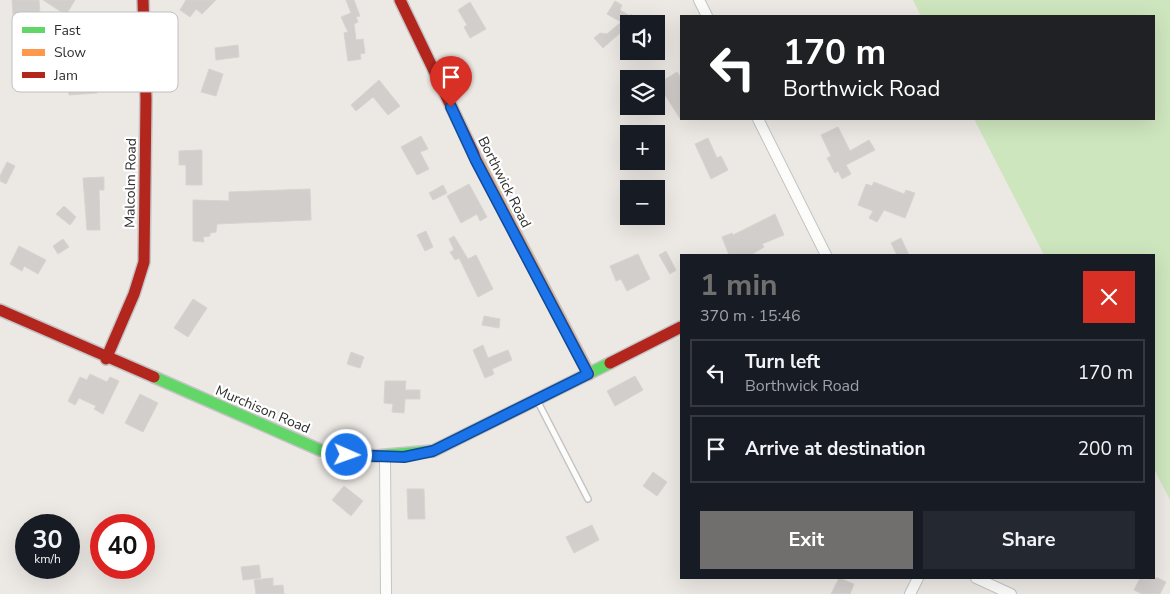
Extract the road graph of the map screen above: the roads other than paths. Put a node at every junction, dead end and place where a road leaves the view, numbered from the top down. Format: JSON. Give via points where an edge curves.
{"nodes":[{"id":1,"x":400,"y":0,"type":"edge"},
{"id":2,"x":698,"y":0,"type":"edge"},
{"id":3,"x":706,"y":15,"type":"edge"},
{"id":4,"x":146,"y":92,"type":"edge"},
{"id":5,"x":758,"y":120,"type":"edge"},
{"id":6,"x":824,"y":254,"type":"edge"},
{"id":7,"x":0,"y":310,"type":"edge"},
{"id":8,"x":680,"y":328,"type":"edge"},
{"id":9,"x":106,"y":359,"type":"junction"},
{"id":10,"x":588,"y":374,"type":"junction"},
{"id":11,"x":536,"y":400,"type":"junction"},
{"id":12,"x":385,"y":456,"type":"junction"},
{"id":13,"x":588,"y":499,"type":"dead end"},
{"id":14,"x":918,"y":579,"type":"edge"},
{"id":15,"x":978,"y":579,"type":"edge"},
{"id":16,"x":386,"y":594,"type":"edge"},
{"id":17,"x":910,"y":594,"type":"edge"},
{"id":18,"x":1011,"y":594,"type":"edge"}],
"edges":[{"from":1,"to":10,"type":"street","name":"Borthwick Road","via":[[476,161]]},
{"from":2,"to":3,"type":"street"},
{"from":4,"to":9,"type":"street","name":"Malcolm Road","via":[[144,262]]},
{"from":5,"to":6,"type":"street"},
{"from":7,"to":9,"type":"street","name":"Murchison Road"},
{"from":8,"to":10,"type":"street","name":"Murchison Road"},
{"from":9,"to":12,"type":"street","name":"Murchison Road","via":[[320,450]]},
{"from":10,"to":11,"type":"street","name":"Murchison Road"},
{"from":11,"to":12,"type":"street","name":"Murchison Road","via":[[433,451],[404,457]]},
{"from":11,"to":13,"type":"lane"},
{"from":12,"to":16,"type":"street"},
{"from":14,"to":17,"type":"street"},
{"from":15,"to":18,"type":"street"}]}
